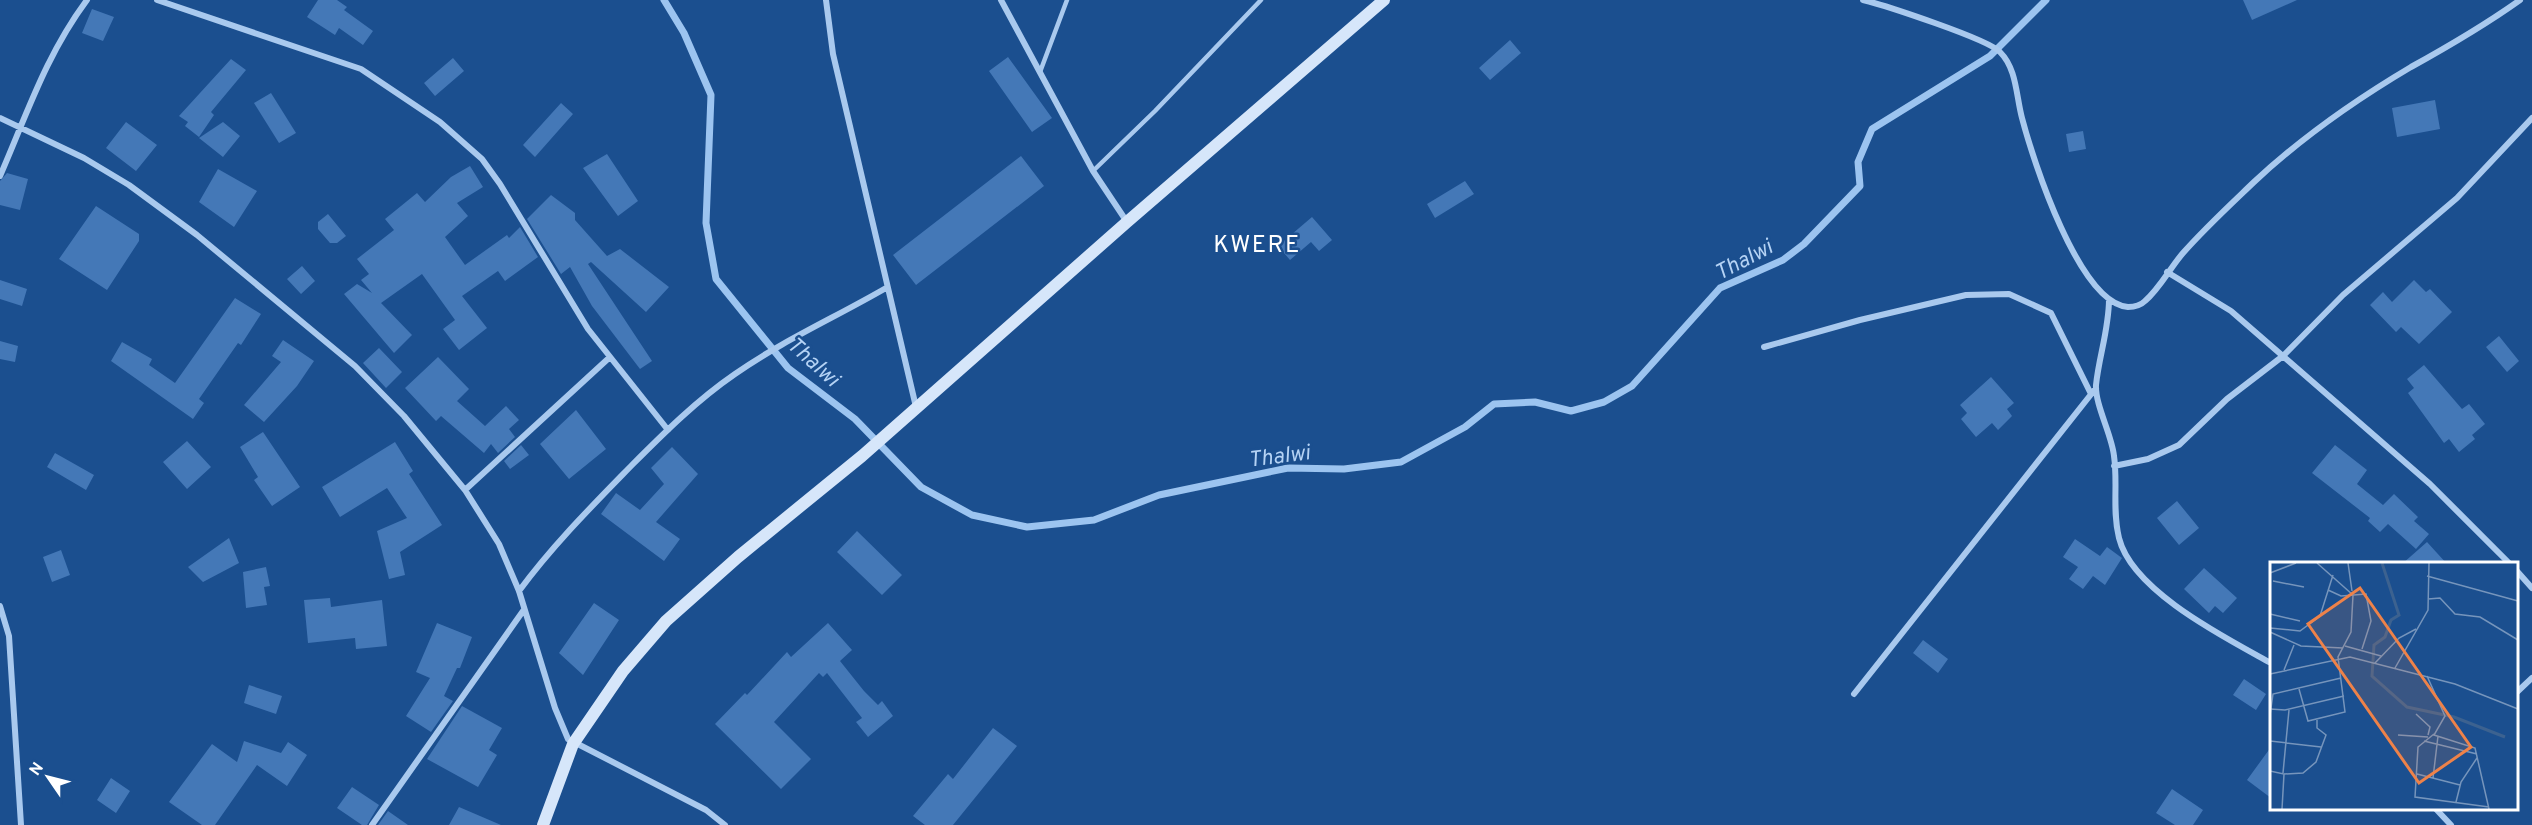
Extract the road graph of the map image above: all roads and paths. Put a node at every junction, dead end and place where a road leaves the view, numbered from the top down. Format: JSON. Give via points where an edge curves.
{"nodes":[{"id":1,"x":87,"y":0,"type":"edge"},
{"id":2,"x":157,"y":0,"type":"edge"},
{"id":3,"x":826,"y":0,"type":"edge"},
{"id":4,"x":1001,"y":0,"type":"edge"},
{"id":5,"x":1067,"y":0,"type":"edge"},
{"id":6,"x":1261,"y":0,"type":"edge"},
{"id":7,"x":1384,"y":0,"type":"edge"},
{"id":8,"x":1863,"y":0,"type":"edge"},
{"id":9,"x":2520,"y":0,"type":"edge"},
{"id":10,"x":1040,"y":72,"type":"junction"},
{"id":11,"x":2532,"y":117,"type":"edge"},
{"id":12,"x":0,"y":118,"type":"edge"},
{"id":13,"x":19,"y":125,"type":"junction"},
{"id":14,"x":1094,"y":171,"type":"junction"},
{"id":15,"x":0,"y":176,"type":"edge"},
{"id":16,"x":1127,"y":222,"type":"junction"},
{"id":17,"x":2167,"y":272,"type":"junction"},
{"id":18,"x":886,"y":288,"type":"junction"},
{"id":19,"x":2109,"y":300,"type":"junction"},
{"id":20,"x":1764,"y":347,"type":"dead end"},
{"id":21,"x":2283,"y":356,"type":"junction"},
{"id":22,"x":610,"y":357,"type":"junction"},
{"id":23,"x":2096,"y":388,"type":"junction"},
{"id":24,"x":2091,"y":394,"type":"junction"},
{"id":25,"x":916,"y":407,"type":"junction"},
{"id":26,"x":668,"y":430,"type":"junction"},
{"id":27,"x":2114,"y":466,"type":"junction"},
{"id":28,"x":465,"y":490,"type":"junction"},
{"id":29,"x":2508,"y":562,"type":"edge"},
{"id":30,"x":2517,"y":571,"type":"edge"},
{"id":31,"x":2532,"y":588,"type":"edge"},
{"id":32,"x":519,"y":591,"type":"junction"},
{"id":33,"x":0,"y":606,"type":"edge"},
{"id":34,"x":523,"y":611,"type":"junction"},
{"id":35,"x":2270,"y":662,"type":"edge"},
{"id":36,"x":2532,"y":678,"type":"edge"},
{"id":37,"x":2517,"y":692,"type":"edge"},
{"id":38,"x":1854,"y":694,"type":"dead end"},
{"id":39,"x":573,"y":744,"type":"junction"},
{"id":40,"x":2437,"y":810,"type":"edge"},
{"id":41,"x":21,"y":825,"type":"edge"},
{"id":42,"x":372,"y":825,"type":"edge"},
{"id":43,"x":543,"y":825,"type":"edge"},
{"id":44,"x":725,"y":825,"type":"edge"},
{"id":45,"x":2451,"y":825,"type":"edge"}],
"edges":[{"from":1,"to":13,"type":"street","via":[[69,24]]},
{"from":2,"to":22,"type":"street","via":[[360,69],[440,122],[482,159],[556,280]]},
{"from":3,"to":18,"type":"street","via":[[833,54]]},
{"from":4,"to":10,"type":"street"},
{"from":5,"to":10,"type":"lane"},
{"from":6,"to":14,"type":"lane"},
{"from":7,"to":16,"type":"street"},
{"from":8,"to":19,"type":"street","via":[[1998,49],[2008,62],[2022,119],[2064,235],[2084,272]]},
{"from":9,"to":17,"type":"street","via":[[2319,129],[2258,178]]},
{"from":10,"to":14,"type":"street"},
{"from":11,"to":21,"type":"street","via":[[2457,198],[2343,295]]},
{"from":12,"to":13,"type":"street"},
{"from":13,"to":15,"type":"street"},
{"from":13,"to":28,"type":"street","via":[[129,185],[290,310],[355,366],[404,416]]},
{"from":14,"to":16,"type":"street"},
{"from":16,"to":25,"type":"street"},
{"from":17,"to":19,"type":"street","via":[[2142,304],[2130,307]]},
{"from":17,"to":21,"type":"street","via":[[2231,311]]},
{"from":18,"to":25,"type":"street"},
{"from":18,"to":26,"type":"street","via":[[735,373]]},
{"from":19,"to":23,"type":"street","via":[[2109,324]]},
{"from":20,"to":24,"type":"street","via":[[1966,295],[2009,294],[2051,313]]},
{"from":21,"to":27,"type":"street","via":[[2226,399],[2178,445],[2148,459]]},
{"from":21,"to":29,"type":"street","via":[[2430,484]]},
{"from":22,"to":26,"type":"street"},
{"from":22,"to":28,"type":"street"},
{"from":23,"to":24,"type":"street"},
{"from":23,"to":27,"type":"street"},
{"from":24,"to":38,"type":"street"},
{"from":25,"to":39,"type":"street","via":[[666,621],[624,671]]},
{"from":26,"to":32,"type":"street","via":[[547,552]]},
{"from":27,"to":35,"type":"street","via":[[2115,519],[2120,541],[2135,569],[2202,624]]},
{"from":28,"to":32,"type":"street","via":[[499,544]]},
{"from":30,"to":31,"type":"street"},
{"from":32,"to":34,"type":"street"},
{"from":33,"to":41,"type":"street","via":[[9,636]]},
{"from":34,"to":39,"type":"street","via":[[565,735]]},
{"from":34,"to":42,"type":"street"},
{"from":36,"to":37,"type":"street"},
{"from":39,"to":43,"type":"street"},
{"from":39,"to":44,"type":"street","via":[[630,769],[706,810]]},
{"from":40,"to":45,"type":"street"}]}
